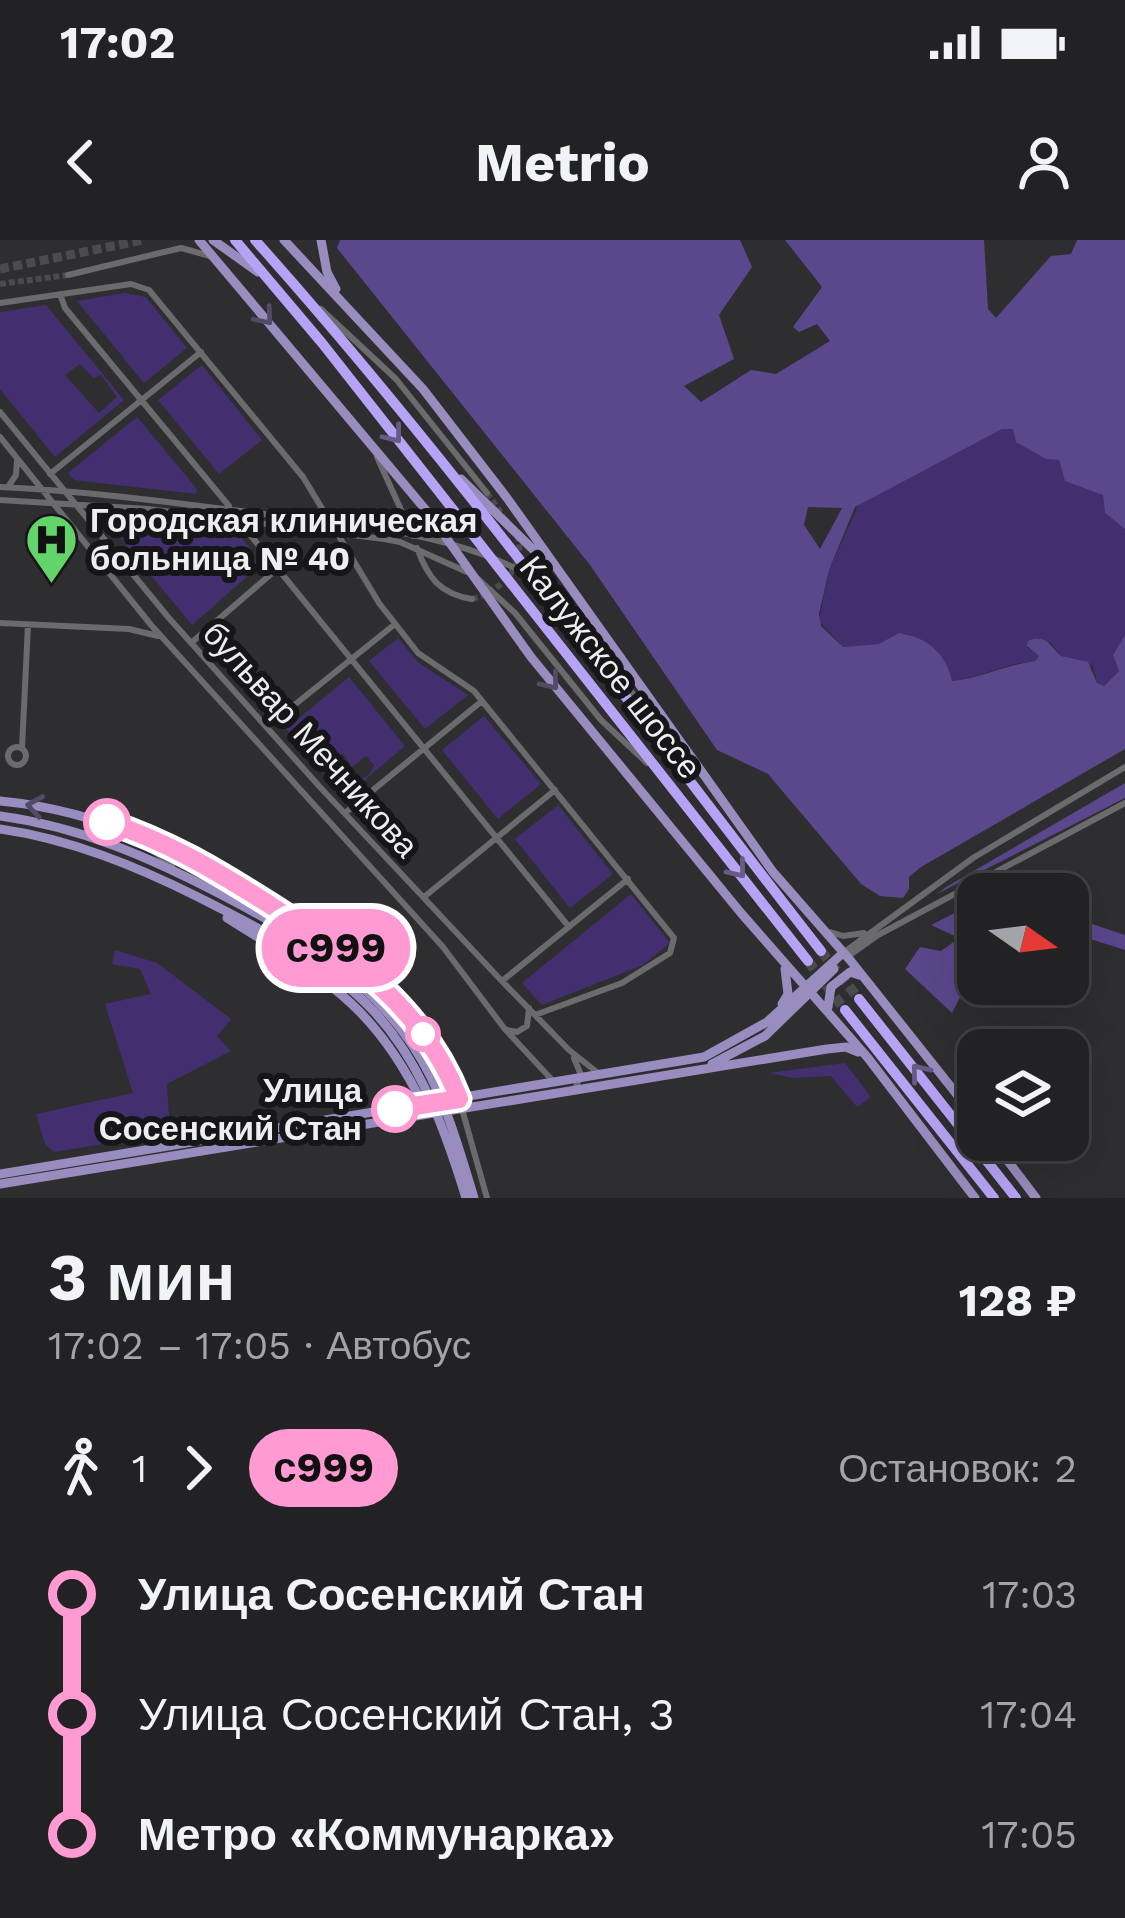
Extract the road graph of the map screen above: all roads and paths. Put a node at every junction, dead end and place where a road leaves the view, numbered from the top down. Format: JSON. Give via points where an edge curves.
{"nodes":[{"id":1,"x":200,"y":240,"type":"edge"},
{"id":2,"x":213,"y":240,"type":"edge"},
{"id":3,"x":235,"y":240,"type":"edge"},
{"id":4,"x":256,"y":240,"type":"edge"},
{"id":5,"x":284,"y":240,"type":"edge"},
{"id":6,"x":321,"y":240,"type":"edge"},
{"id":7,"x":217,"y":261,"type":"junction"},
{"id":8,"x":68,"y":275,"type":"tunnel mouth"},
{"id":9,"x":272,"y":282,"type":"junction"},
{"id":10,"x":60,"y":294,"type":"junction"},
{"id":11,"x":306,"y":295,"type":"junction"},
{"id":12,"x":0,"y":303,"type":"edge"},
{"id":13,"x":358,"y":317,"type":"junction"},
{"id":14,"x":201,"y":352,"type":"junction"},
{"id":15,"x":141,"y":400,"type":"junction"},
{"id":16,"x":0,"y":412,"type":"edge"},
{"id":17,"x":0,"y":437,"type":"edge"},
{"id":18,"x":437,"y":456,"type":"junction"},
{"id":19,"x":377,"y":457,"type":"junction"},
{"id":20,"x":17,"y":458,"type":"junction"},
{"id":21,"x":50,"y":474,"type":"junction"},
{"id":22,"x":4,"y":487,"type":"edge"},
{"id":23,"x":40,"y":489,"type":"junction"},
{"id":24,"x":62,"y":489,"type":"junction"},
{"id":25,"x":213,"y":489,"type":"junction"},
{"id":26,"x":487,"y":493,"type":"tunnel mouth"},
{"id":27,"x":0,"y":500,"type":"edge"},
{"id":28,"x":51,"y":502,"type":"junction"},
{"id":29,"x":73,"y":502,"type":"junction"},
{"id":30,"x":203,"y":505,"type":"junction"},
{"id":31,"x":231,"y":509,"type":"junction"},
{"id":32,"x":329,"y":520,"type":"dead end"},
{"id":33,"x":241,"y":523,"type":"junction"},
{"id":34,"x":266,"y":526,"type":"junction"},
{"id":35,"x":340,"y":538,"type":"dead end"},
{"id":36,"x":256,"y":541,"type":"junction"},
{"id":37,"x":278,"y":568,"type":"junction"},
{"id":38,"x":565,"y":580,"type":"junction"},
{"id":39,"x":472,"y":598,"type":"dead end"},
{"id":40,"x":142,"y":614,"type":"junction"},
{"id":41,"x":0,"y":623,"type":"edge"},
{"id":42,"x":395,"y":623,"type":"junction"},
{"id":43,"x":28,"y":625,"type":"junction"},
{"id":44,"x":129,"y":629,"type":"junction"},
{"id":45,"x":162,"y":638,"type":"junction"},
{"id":46,"x":191,"y":643,"type":"junction"},
{"id":47,"x":205,"y":658,"type":"junction"},
{"id":48,"x":351,"y":659,"type":"junction"},
{"id":49,"x":192,"y":670,"type":"junction"},
{"id":50,"x":482,"y":701,"type":"junction"},
{"id":51,"x":267,"y":728,"type":"junction"},
{"id":52,"x":22,"y":748,"type":"dead end"},
{"id":53,"x":424,"y":748,"type":"junction"},
{"id":54,"x":678,"y":767,"type":"junction"},
{"id":55,"x":1125,"y":767,"type":"edge"},
{"id":56,"x":666,"y":781,"type":"junction"},
{"id":57,"x":555,"y":790,"type":"junction"},
{"id":58,"x":0,"y":801,"type":"edge"},
{"id":59,"x":1125,"y":803,"type":"edge"},
{"id":60,"x":345,"y":814,"type":"junction"},
{"id":61,"x":0,"y":816,"type":"edge"},
{"id":62,"x":113,"y":824,"type":"junction"},
{"id":63,"x":0,"y":829,"type":"edge"},
{"id":64,"x":496,"y":838,"type":"junction"},
{"id":65,"x":179,"y":873,"type":"junction"},
{"id":66,"x":628,"y":879,"type":"junction"},
{"id":67,"x":196,"y":896,"type":"junction"},
{"id":68,"x":424,"y":897,"type":"junction"},
{"id":69,"x":813,"y":923,"type":"junction"},
{"id":70,"x":569,"y":927,"type":"junction"},
{"id":71,"x":868,"y":933,"type":"junction"},
{"id":72,"x":862,"y":946,"type":"junction"},
{"id":73,"x":821,"y":951,"type":"tunnel mouth"},
{"id":74,"x":845,"y":955,"type":"junction"},
{"id":75,"x":808,"y":961,"type":"tunnel mouth"},
{"id":76,"x":784,"y":964,"type":"junction"},
{"id":77,"x":863,"y":977,"type":"junction"},
{"id":78,"x":502,"y":981,"type":"junction"},
{"id":79,"x":809,"y":990,"type":"junction"},
{"id":80,"x":859,"y":999,"type":"tunnel mouth"},
{"id":81,"x":799,"y":1000,"type":"junction"},
{"id":82,"x":845,"y":1010,"type":"tunnel mouth"},
{"id":83,"x":532,"y":1011,"type":"junction"},
{"id":84,"x":830,"y":1012,"type":"junction"},
{"id":85,"x":775,"y":1016,"type":"junction"},
{"id":86,"x":387,"y":1018,"type":"junction"},
{"id":87,"x":504,"y":1028,"type":"junction"},
{"id":88,"x":569,"y":1050,"type":"junction"},
{"id":89,"x":868,"y":1058,"type":"junction"},
{"id":90,"x":535,"y":1062,"type":"junction"},
{"id":91,"x":697,"y":1069,"type":"junction"},
{"id":92,"x":607,"y":1076,"type":"junction"},
{"id":93,"x":581,"y":1080,"type":"junction"},
{"id":94,"x":530,"y":1087,"type":"junction"},
{"id":95,"x":564,"y":1089,"type":"junction"},
{"id":96,"x":957,"y":1095,"type":"edge"},
{"id":97,"x":461,"y":1104,"type":"junction"},
{"id":98,"x":425,"y":1110,"type":"junction"},
{"id":99,"x":1008,"y":1161,"type":"edge"},
{"id":100,"x":0,"y":1174,"type":"edge"},
{"id":101,"x":0,"y":1184,"type":"edge"},
{"id":102,"x":470,"y":1198,"type":"edge"},
{"id":103,"x":487,"y":1198,"type":"edge"},
{"id":104,"x":975,"y":1198,"type":"edge"},
{"id":105,"x":994,"y":1198,"type":"edge"},
{"id":106,"x":1016,"y":1198,"type":"edge"},
{"id":107,"x":1036,"y":1198,"type":"edge"}],
"edges":[{"from":1,"to":7,"type":"main road"},
{"from":2,"to":9,"type":"main road"},
{"from":3,"to":9,"type":"highway","name":"Калужское шоссе"},
{"from":4,"to":11,"type":"highway","name":"Калужское шоссе"},
{"from":5,"to":13,"type":"main road"},
{"from":6,"to":13,"type":"main road","via":[[331,282]]},
{"from":7,"to":8,"type":"street","via":[[181,248]]},
{"from":7,"to":19,"type":"main road","one_way":true},
{"from":9,"to":56,"type":"highway","name":"Калужское шоссе","one_way":true},
{"from":10,"to":12,"type":"street"},
{"from":10,"to":14,"type":"street","via":[[142,286]]},
{"from":10,"to":15,"type":"street"},
{"from":11,"to":18,"type":"highway","name":"Калужское шоссе"},
{"from":11,"to":26,"type":"street","via":[[396,379]]},
{"from":13,"to":38,"type":"main road","via":[[423,389]]},
{"from":14,"to":15,"type":"street"},
{"from":14,"to":32,"type":"street"},
{"from":15,"to":21,"type":"street"},
{"from":15,"to":25,"type":"street"},
{"from":16,"to":21,"type":"street","name":"бульвар Мечникова"},
{"from":17,"to":20,"type":"street","name":"бульвар Мечникова"},
{"from":18,"to":38,"type":"main road"},
{"from":18,"to":54,"type":"highway","name":"Калужское шоссе"},
{"from":19,"to":39,"type":"street","via":[[427,574],[448,593]]},
{"from":19,"to":76,"type":"main road","one_way":true},
{"from":20,"to":22,"type":"street","via":[[16,476]]},
{"from":20,"to":23,"type":"street","name":"бульвар Мечникова"},
{"from":21,"to":24,"type":"street","name":"бульвар Мечникова"},
{"from":22,"to":23,"type":"street"},
{"from":23,"to":24,"type":"street"},
{"from":23,"to":28,"type":"street","name":"бульвар Мечникова"},
{"from":24,"to":29,"type":"street","name":"бульвар Мечникова"},
{"from":24,"to":30,"type":"street"},
{"from":25,"to":30,"type":"street"},
{"from":25,"to":31,"type":"street"},
{"from":27,"to":28,"type":"street"},
{"from":28,"to":29,"type":"street"},
{"from":28,"to":40,"type":"street","name":"бульвар Мечникова"},
{"from":29,"to":33,"type":"street"},
{"from":29,"to":46,"type":"street","name":"бульвар Мечникова"},
{"from":30,"to":31,"type":"street"},
{"from":31,"to":54,"type":"street","via":[[392,533],[505,562],[536,580],[589,634]]},
{"from":33,"to":34,"type":"street"},
{"from":33,"to":36,"type":"street"},
{"from":34,"to":36,"type":"street"},
{"from":34,"to":56,"type":"street","via":[[400,542],[479,580],[601,720]]},
{"from":35,"to":42,"type":"street"},
{"from":36,"to":37,"type":"street"},
{"from":37,"to":46,"type":"street"},
{"from":37,"to":48,"type":"street"},
{"from":38,"to":69,"type":"main road"},
{"from":40,"to":44,"type":"street"},
{"from":40,"to":45,"type":"street","name":"бульвар Мечникова"},
{"from":41,"to":43,"type":"street"},
{"from":42,"to":48,"type":"street"},
{"from":42,"to":50,"type":"street","via":[[426,661]]},
{"from":43,"to":44,"type":"street"},
{"from":43,"to":52,"type":"street"},
{"from":44,"to":45,"type":"street"},
{"from":45,"to":49,"type":"street","name":"бульвар Мечникова"},
{"from":46,"to":47,"type":"street","name":"бульвар Мечникова"},
{"from":47,"to":49,"type":"street"},
{"from":47,"to":51,"type":"street","name":"бульвар Мечникова"},
{"from":48,"to":51,"type":"street"},
{"from":48,"to":53,"type":"street"},
{"from":49,"to":87,"type":"street","name":"бульвар Мечникова","via":[[443,947]]},
{"from":50,"to":53,"type":"street"},
{"from":50,"to":57,"type":"street"},
{"from":51,"to":60,"type":"street","name":"бульвар Мечникова"},
{"from":53,"to":60,"type":"street"},
{"from":53,"to":64,"type":"street"},
{"from":54,"to":73,"type":"highway","name":"Калужское шоссе"},
{"from":55,"to":71,"type":"street","via":[[973,858]]},
{"from":56,"to":75,"type":"highway","name":"Калужское шоссе","one_way":true},
{"from":57,"to":64,"type":"street"},
{"from":57,"to":66,"type":"street"},
{"from":62,"to":58,"type":"main road","one_way":true},
{"from":59,"to":72,"type":"street"},
{"from":60,"to":68,"type":"street","name":"бульвар Мечникова"},
{"from":61,"to":65,"type":"main road","via":[[86,834]]},
{"from":62,"to":65,"type":"street"},
{"from":62,"to":97,"type":"main road","via":[[201,862],[362,968],[426,1038]]},
{"from":63,"to":67,"type":"main road","via":[[107,856]]},
{"from":64,"to":68,"type":"street"},
{"from":64,"to":70,"type":"street"},
{"from":65,"to":86,"type":"main road","via":[[305,940],[351,974]]},
{"from":66,"to":70,"type":"street"},
{"from":66,"to":83,"type":"street","via":[[673,935],[672,950],[622,983]]},
{"from":67,"to":86,"type":"main road","via":[[305,953]]},
{"from":67,"to":98,"type":"main road","via":[[352,1001]]},
{"from":68,"to":78,"type":"street","name":"бульвар Мечникова"},
{"from":69,"to":71,"type":"street","via":[[843,936]]},
{"from":69,"to":74,"type":"main road"},
{"from":70,"to":78,"type":"street"},
{"from":71,"to":74,"type":"street"},
{"from":72,"to":74,"type":"street"},
{"from":72,"to":77,"type":"street"},
{"from":74,"to":77,"type":"main road"},
{"from":74,"to":79,"type":"main road"},
{"from":76,"to":79,"type":"main road"},
{"from":76,"to":85,"type":"main road","via":[[788,994]]},
{"from":77,"to":84,"type":"main road","via":[[850,972],[831,987]]},
{"from":77,"to":96,"type":"main road"},
{"from":78,"to":83,"type":"street","name":"бульвар Мечникова"},
{"from":79,"to":81,"type":"main road"},
{"from":79,"to":84,"type":"main road"},
{"from":106,"to":80,"type":"highway","one_way":true},
{"from":81,"to":85,"type":"main road"},
{"from":81,"to":91,"type":"main road","via":[[752,1045]]},
{"from":82,"to":105,"type":"highway"},
{"from":83,"to":87,"type":"street","via":[[523,1030]]},
{"from":83,"to":88,"type":"street","name":"бульвар Мечникова"},
{"from":84,"to":89,"type":"main road"},
{"from":85,"to":92,"type":"main road","via":[[704,1057]]},
{"from":86,"to":102,"type":"main road","via":[[428,1070]]},
{"from":87,"to":90,"type":"street","name":"бульвар Мечникова"},
{"from":88,"to":92,"type":"street","name":"бульвар Мечникова"},
{"from":88,"to":93,"type":"street"},
{"from":89,"to":91,"type":"main road","via":[[837,1047]]},
{"from":89,"to":104,"type":"main road"},
{"from":90,"to":94,"type":"street"},
{"from":90,"to":95,"type":"street","name":"бульвар Мечникова"},
{"from":91,"to":95,"type":"main road"},
{"from":92,"to":93,"type":"main road"},
{"from":93,"to":95,"type":"main road"},
{"from":93,"to":95,"type":"street"},
{"from":94,"to":95,"type":"main road"},
{"from":94,"to":97,"type":"main road"},
{"from":95,"to":97,"type":"main road"},
{"from":97,"to":98,"type":"main road"},
{"from":97,"to":103,"type":"street"},
{"from":98,"to":100,"type":"main road"},
{"from":98,"to":101,"type":"main road"},
{"from":99,"to":107,"type":"main road"}]}
